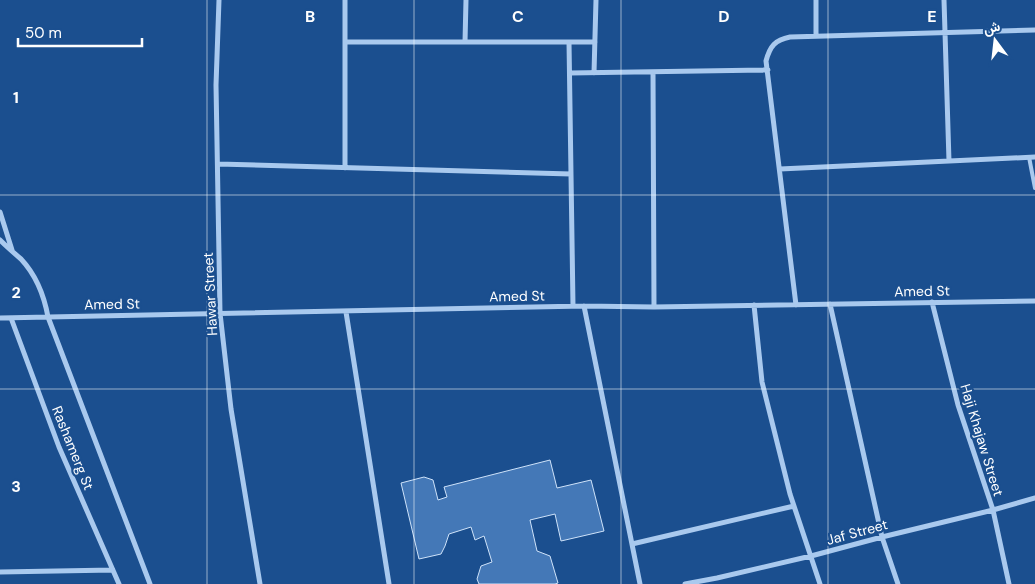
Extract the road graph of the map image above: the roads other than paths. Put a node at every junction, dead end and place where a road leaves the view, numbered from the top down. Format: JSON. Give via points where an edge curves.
{"nodes":[{"id":1,"x":218,"y":0,"type":"edge"},
{"id":2,"x":345,"y":0,"type":"edge"},
{"id":3,"x":466,"y":0,"type":"edge"},
{"id":4,"x":596,"y":0,"type":"edge"},
{"id":5,"x":816,"y":0,"type":"edge"},
{"id":6,"x":944,"y":0,"type":"edge"},
{"id":7,"x":1035,"y":30,"type":"edge"},
{"id":8,"x":944,"y":32,"type":"junction"},
{"id":9,"x":816,"y":36,"type":"junction"},
{"id":10,"x":345,"y":42,"type":"junction"},
{"id":11,"x":465,"y":42,"type":"junction"},
{"id":12,"x":569,"y":42,"type":"junction"},
{"id":13,"x":595,"y":42,"type":"junction"},
{"id":14,"x":768,"y":70,"type":"junction"},
{"id":15,"x":653,"y":72,"type":"junction"},
{"id":16,"x":594,"y":73,"type":"junction"},
{"id":17,"x":570,"y":74,"type":"junction"},
{"id":18,"x":1032,"y":157,"type":"edge"},
{"id":19,"x":949,"y":161,"type":"junction"},
{"id":20,"x":218,"y":164,"type":"junction"},
{"id":21,"x":345,"y":168,"type":"junction"},
{"id":22,"x":780,"y":169,"type":"junction"},
{"id":23,"x":571,"y":174,"type":"junction"},
{"id":24,"x":1035,"y":188,"type":"edge"},
{"id":25,"x":0,"y":212,"type":"edge"},
{"id":26,"x":0,"y":240,"type":"edge"},
{"id":27,"x":13,"y":252,"type":"junction"},
{"id":28,"x":1035,"y":301,"type":"edge"},
{"id":29,"x":932,"y":302,"type":"junction"},
{"id":30,"x":830,"y":304,"type":"junction"},
{"id":31,"x":754,"y":305,"type":"junction"},
{"id":32,"x":796,"y":305,"type":"junction"},
{"id":33,"x":573,"y":306,"type":"junction"},
{"id":34,"x":584,"y":306,"type":"junction"},
{"id":35,"x":654,"y":307,"type":"junction"},
{"id":36,"x":346,"y":312,"type":"junction"},
{"id":37,"x":220,"y":314,"type":"junction"},
{"id":38,"x":48,"y":317,"type":"junction"},
{"id":39,"x":0,"y":318,"type":"edge"},
{"id":40,"x":11,"y":318,"type":"junction"},
{"id":41,"x":1035,"y":498,"type":"edge"},
{"id":42,"x":794,"y":506,"type":"junction"},
{"id":43,"x":993,"y":510,"type":"junction"},
{"id":44,"x":882,"y":537,"type":"junction"},
{"id":45,"x":632,"y":544,"type":"junction"},
{"id":46,"x":811,"y":556,"type":"junction"},
{"id":47,"x":114,"y":570,"type":"junction"},
{"id":48,"x":0,"y":572,"type":"edge"},
{"id":49,"x":716,"y":578,"type":"junction"},
{"id":50,"x":119,"y":584,"type":"edge"},
{"id":51,"x":150,"y":584,"type":"edge"},
{"id":52,"x":260,"y":584,"type":"edge"},
{"id":53,"x":389,"y":584,"type":"edge"},
{"id":54,"x":640,"y":584,"type":"edge"},
{"id":55,"x":684,"y":584,"type":"edge"},
{"id":56,"x":719,"y":584,"type":"edge"},
{"id":57,"x":820,"y":584,"type":"edge"},
{"id":58,"x":898,"y":584,"type":"edge"},
{"id":59,"x":1009,"y":584,"type":"edge"}],
"edges":[{"from":1,"to":20,"type":"street","name":"Hawar Street"},
{"from":2,"to":10,"type":"street"},
{"from":3,"to":11,"type":"street"},
{"from":4,"to":13,"type":"street"},
{"from":5,"to":9,"type":"street"},
{"from":6,"to":8,"type":"street"},
{"from":7,"to":8,"type":"street"},
{"from":8,"to":9,"type":"street"},
{"from":8,"to":19,"type":"street"},
{"from":9,"to":14,"type":"street","via":[[781,39],[768,52]]},
{"from":10,"to":11,"type":"street"},
{"from":10,"to":21,"type":"street"},
{"from":11,"to":12,"type":"street"},
{"from":12,"to":13,"type":"street"},
{"from":12,"to":17,"type":"street"},
{"from":13,"to":16,"type":"street"},
{"from":14,"to":15,"type":"street"},
{"from":14,"to":22,"type":"street"},
{"from":15,"to":16,"type":"street"},
{"from":15,"to":35,"type":"street"},
{"from":16,"to":17,"type":"street"},
{"from":17,"to":23,"type":"street"},
{"from":18,"to":19,"type":"street"},
{"from":18,"to":24,"type":"lane"},
{"from":19,"to":22,"type":"street"},
{"from":20,"to":21,"type":"street"},
{"from":20,"to":37,"type":"street","name":"Hawar Street"},
{"from":21,"to":23,"type":"street"},
{"from":22,"to":32,"type":"street"},
{"from":23,"to":33,"type":"street"},
{"from":25,"to":27,"type":"street"},
{"from":26,"to":27,"type":"street"},
{"from":27,"to":38,"type":"street","via":[[37,281]]},
{"from":28,"to":29,"type":"street","name":"Amed St"},
{"from":29,"to":30,"type":"street","name":"Amed St"},
{"from":29,"to":43,"type":"street","name":"‌Haji Khajaw Street","via":[[958,405]]},
{"from":30,"to":32,"type":"street","name":"Amed St"},
{"from":30,"to":44,"type":"street"},
{"from":31,"to":32,"type":"street","name":"Amed St"},
{"from":31,"to":35,"type":"street","name":"Amed St"},
{"from":31,"to":42,"type":"street","via":[[762,382]]},
{"from":33,"to":34,"type":"street","name":"Amed St"},
{"from":33,"to":36,"type":"street","name":"Amed St"},
{"from":34,"to":35,"type":"street","name":"Amed St"},
{"from":34,"to":45,"type":"street"},
{"from":36,"to":37,"type":"street","name":"Amed St"},
{"from":36,"to":53,"type":"street"},
{"from":37,"to":38,"type":"street","name":"Amed St"},
{"from":37,"to":52,"type":"street","name":"Hawar Street","via":[[231,409]]},
{"from":38,"to":40,"type":"street","name":"Amed St"},
{"from":38,"to":51,"type":"street"},
{"from":39,"to":40,"type":"street","name":"Amed St"},
{"from":40,"to":47,"type":"street","name":"Rashamerg St","via":[[59,447]]},
{"from":41,"to":43,"type":"street","name":"Jaf Street"},
{"from":42,"to":45,"type":"street"},
{"from":42,"to":46,"type":"street"},
{"from":43,"to":44,"type":"street","name":"Jaf Street"},
{"from":43,"to":59,"type":"street","name":"‌Haji Khajaw Street"},
{"from":44,"to":46,"type":"street","name":"Jaf Street"},
{"from":44,"to":58,"type":"street"},
{"from":45,"to":54,"type":"street"},
{"from":46,"to":49,"type":"street","name":"Jaf Street"},
{"from":46,"to":57,"type":"street"},
{"from":47,"to":48,"type":"street"},
{"from":47,"to":50,"type":"street","name":"Rashamerg St"},
{"from":49,"to":55,"type":"street","name":"Jaf Street"},
{"from":49,"to":56,"type":"street"}]}
